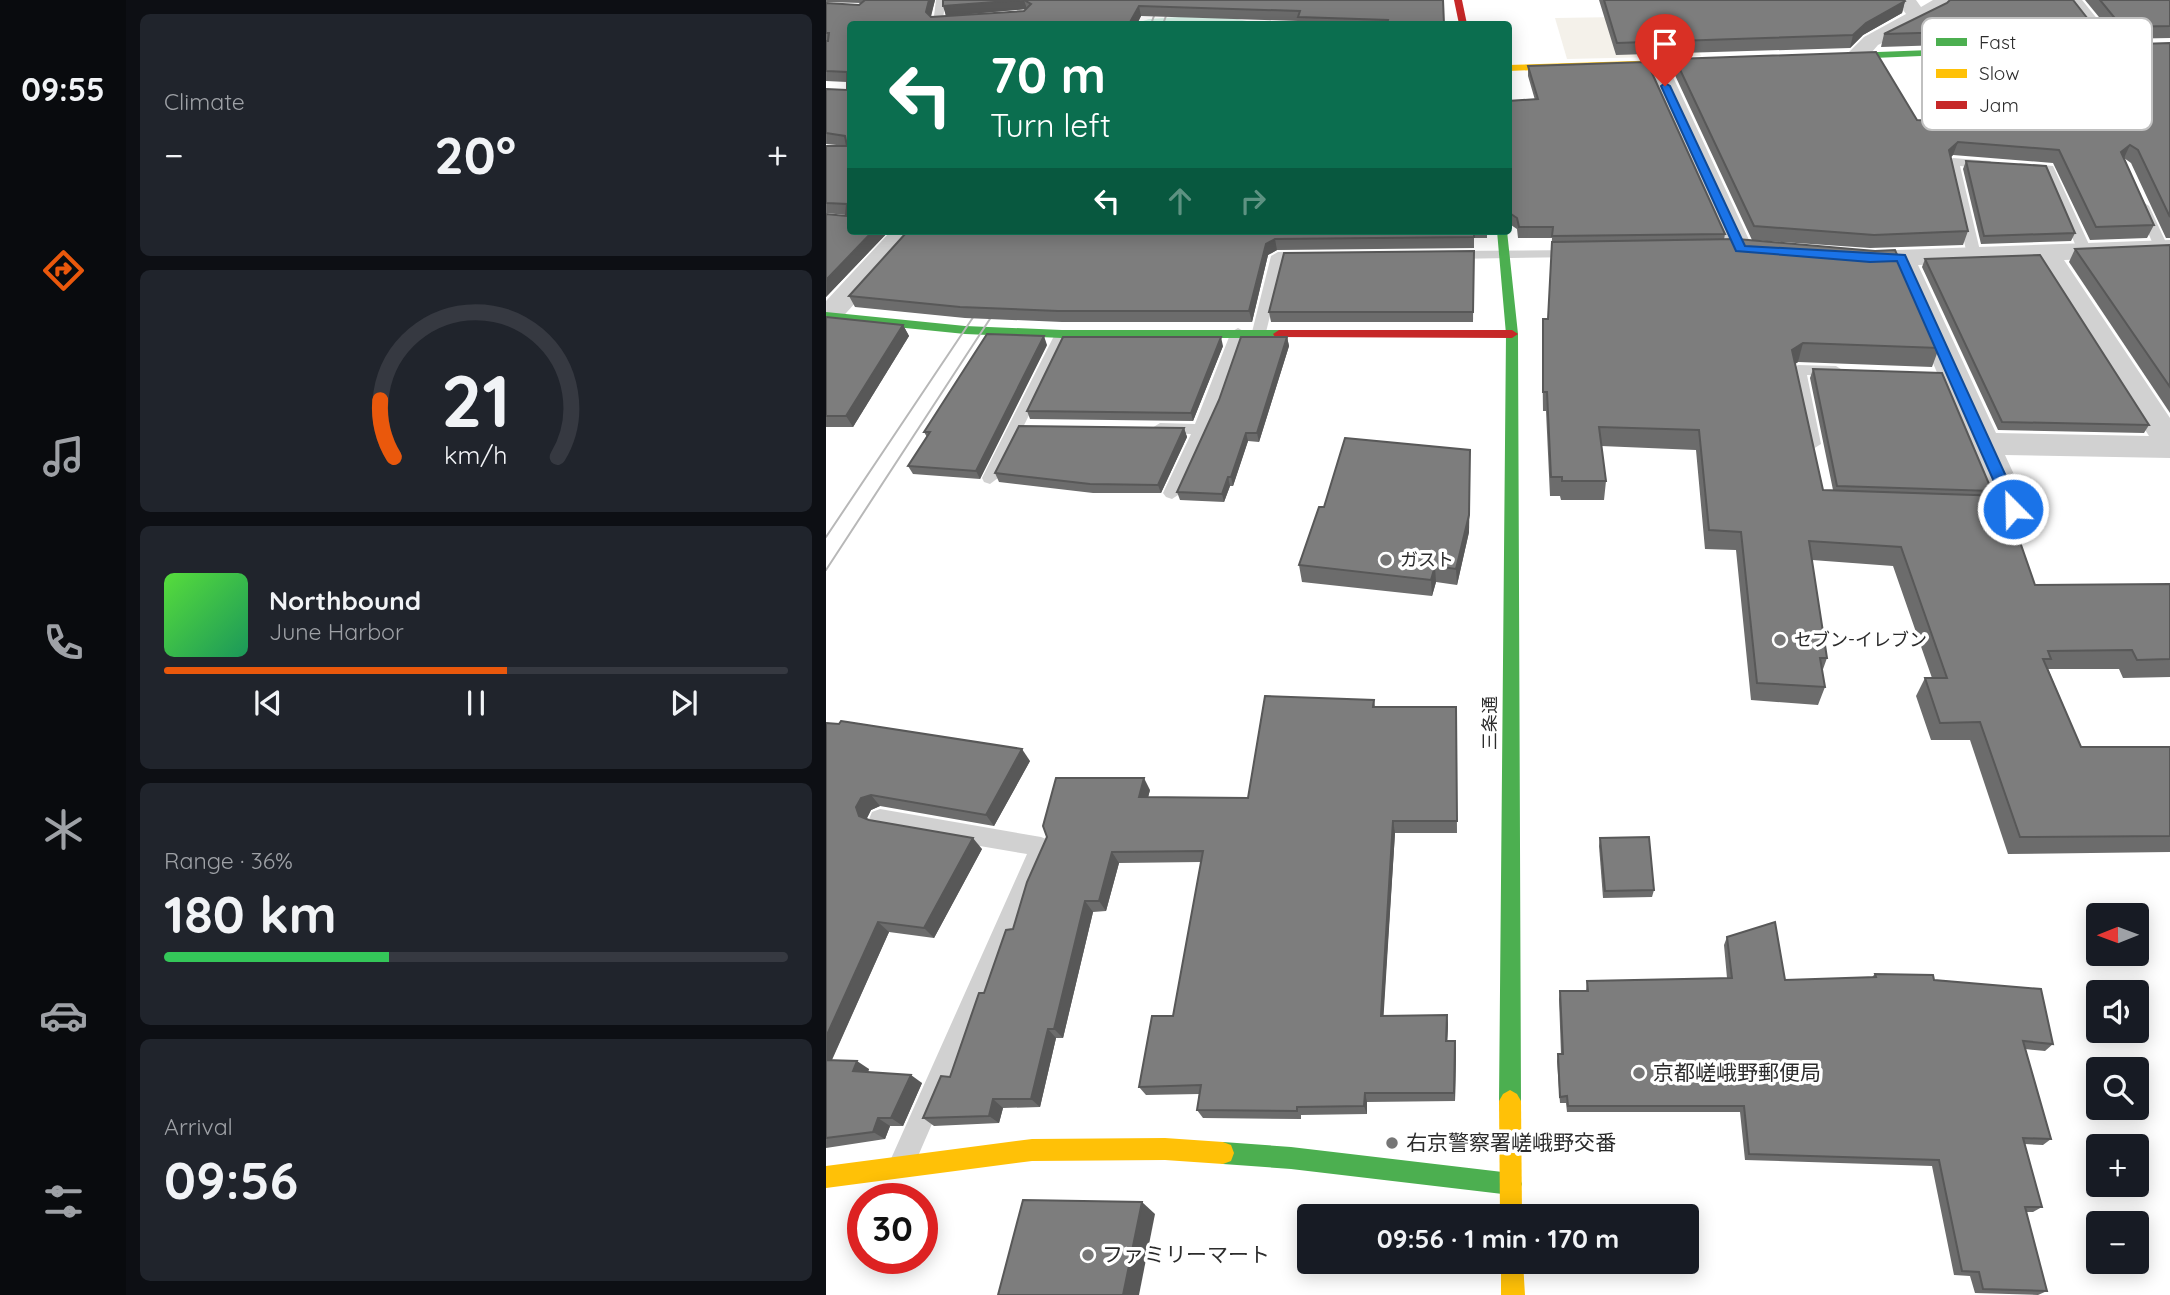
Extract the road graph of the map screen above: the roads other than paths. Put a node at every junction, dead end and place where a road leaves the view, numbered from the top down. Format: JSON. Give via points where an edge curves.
{"nodes":[{"id":1,"x":942,"y":0,"type":"edge"},
{"id":2,"x":1458,"y":0,"type":"edge"},
{"id":3,"x":1944,"y":0,"type":"edge"},
{"id":4,"x":2072,"y":0,"type":"edge"},
{"id":5,"x":1911,"y":8,"type":"edge"},
{"id":6,"x":2088,"y":18,"type":"edge"},
{"id":7,"x":963,"y":20,"type":"edge"},
{"id":8,"x":937,"y":21,"type":"edge"},
{"id":9,"x":950,"y":21,"type":"edge"},
{"id":10,"x":1462,"y":21,"type":"edge"},
{"id":11,"x":1922,"y":53,"type":"edge"},
{"id":12,"x":1857,"y":55,"type":"junction"},
{"id":13,"x":1803,"y":57,"type":"edge"},
{"id":14,"x":1749,"y":59,"type":"edge"},
{"id":15,"x":1655,"y":62,"type":"junction"},
{"id":16,"x":1512,"y":68,"type":"edge"},
{"id":17,"x":2134,"y":188,"type":"edge"},
{"id":18,"x":905,"y":235,"type":"edge"},
{"id":19,"x":1503,"y":235,"type":"edge"},
{"id":20,"x":2166,"y":248,"type":"edge"},
{"id":21,"x":2085,"y":251,"type":"junction"},
{"id":22,"x":2046,"y":253,"type":"junction"},
{"id":23,"x":1505,"y":254,"type":"junction"},
{"id":24,"x":1585,"y":254,"type":"edge"},
{"id":25,"x":1438,"y":255,"type":"edge"},
{"id":26,"x":1974,"y":255,"type":"junction"},
{"id":27,"x":1331,"y":256,"type":"edge"},
{"id":28,"x":1901,"y":257,"type":"junction"},
{"id":29,"x":827,"y":316,"type":"edge"},
{"id":30,"x":1238,"y":332,"type":"junction"},
{"id":31,"x":1259,"y":332,"type":"junction"},
{"id":32,"x":1062,"y":334,"type":"junction"},
{"id":33,"x":1512,"y":334,"type":"junction"},
{"id":34,"x":1850,"y":372,"type":"edge"},
{"id":35,"x":1148,"y":428,"type":"edge"},
{"id":36,"x":1201,"y":429,"type":"junction"},
{"id":37,"x":1987,"y":444,"type":"junction"},
{"id":38,"x":2170,"y":445,"type":"edge"},
{"id":39,"x":1816,"y":463,"type":"edge"},
{"id":40,"x":990,"y":478,"type":"dead end"},
{"id":41,"x":1172,"y":493,"type":"dead end"},
{"id":42,"x":2007,"y":508,"type":"edge"},
{"id":43,"x":880,"y":819,"type":"edge"},
{"id":44,"x":899,"y":1169,"type":"junction"},
{"id":45,"x":826,"y":1177,"type":"edge"},
{"id":46,"x":1511,"y":1184,"type":"junction"},
{"id":47,"x":1511,"y":1204,"type":"edge"},
{"id":48,"x":1512,"y":1274,"type":"edge"},
{"id":49,"x":1513,"y":1295,"type":"edge"}],
"edges":[{"from":1,"to":8,"type":"lane"},
{"from":2,"to":10,"type":"street"},
{"from":3,"to":5,"type":"street","via":[[1935,9]]},
{"from":4,"to":6,"type":"street"},
{"from":5,"to":12,"type":"street"},
{"from":7,"to":9,"type":"lane"},
{"from":11,"to":12,"type":"street"},
{"from":12,"to":13,"type":"street"},
{"from":14,"to":15,"type":"street"},
{"from":15,"to":16,"type":"street"},
{"from":15,"to":28,"type":"street","via":[[1736,251]]},
{"from":17,"to":20,"type":"lane"},
{"from":18,"to":29,"type":"street"},
{"from":19,"to":23,"type":"street","name":"三条通"},
{"from":20,"to":21,"type":"street"},
{"from":21,"to":22,"type":"street"},
{"from":21,"to":26,"type":"lane","via":[[2049,169],[1953,162]]},
{"from":22,"to":26,"type":"street"},
{"from":22,"to":38,"type":"street"},
{"from":23,"to":24,"type":"lane"},
{"from":23,"to":25,"type":"lane"},
{"from":23,"to":33,"type":"street","name":"三条通"},
{"from":26,"to":28,"type":"street"},
{"from":27,"to":31,"type":"lane","via":[[1278,256]]},
{"from":28,"to":37,"type":"street","via":[[1942,374]]},
{"from":29,"to":32,"type":"street"},
{"from":30,"to":31,"type":"street"},
{"from":30,"to":32,"type":"street"},
{"from":30,"to":36,"type":"lane"},
{"from":31,"to":33,"type":"street"},
{"from":32,"to":40,"type":"lane","via":[[1022,427]]},
{"from":33,"to":46,"type":"street","name":"三条通"},
{"from":34,"to":39,"type":"lane","via":[[1798,370]]},
{"from":35,"to":36,"type":"lane"},
{"from":36,"to":41,"type":"lane"},
{"from":37,"to":38,"type":"street"},
{"from":37,"to":42,"type":"street"},
{"from":43,"to":44,"type":"lane","via":[[1041,847]]},
{"from":44,"to":45,"type":"street"},
{"from":44,"to":46,"type":"street","via":[[1032,1150],[1165,1149],[1290,1158]]},
{"from":46,"to":47,"type":"street","name":"三条通"},
{"from":48,"to":49,"type":"street"}]}
